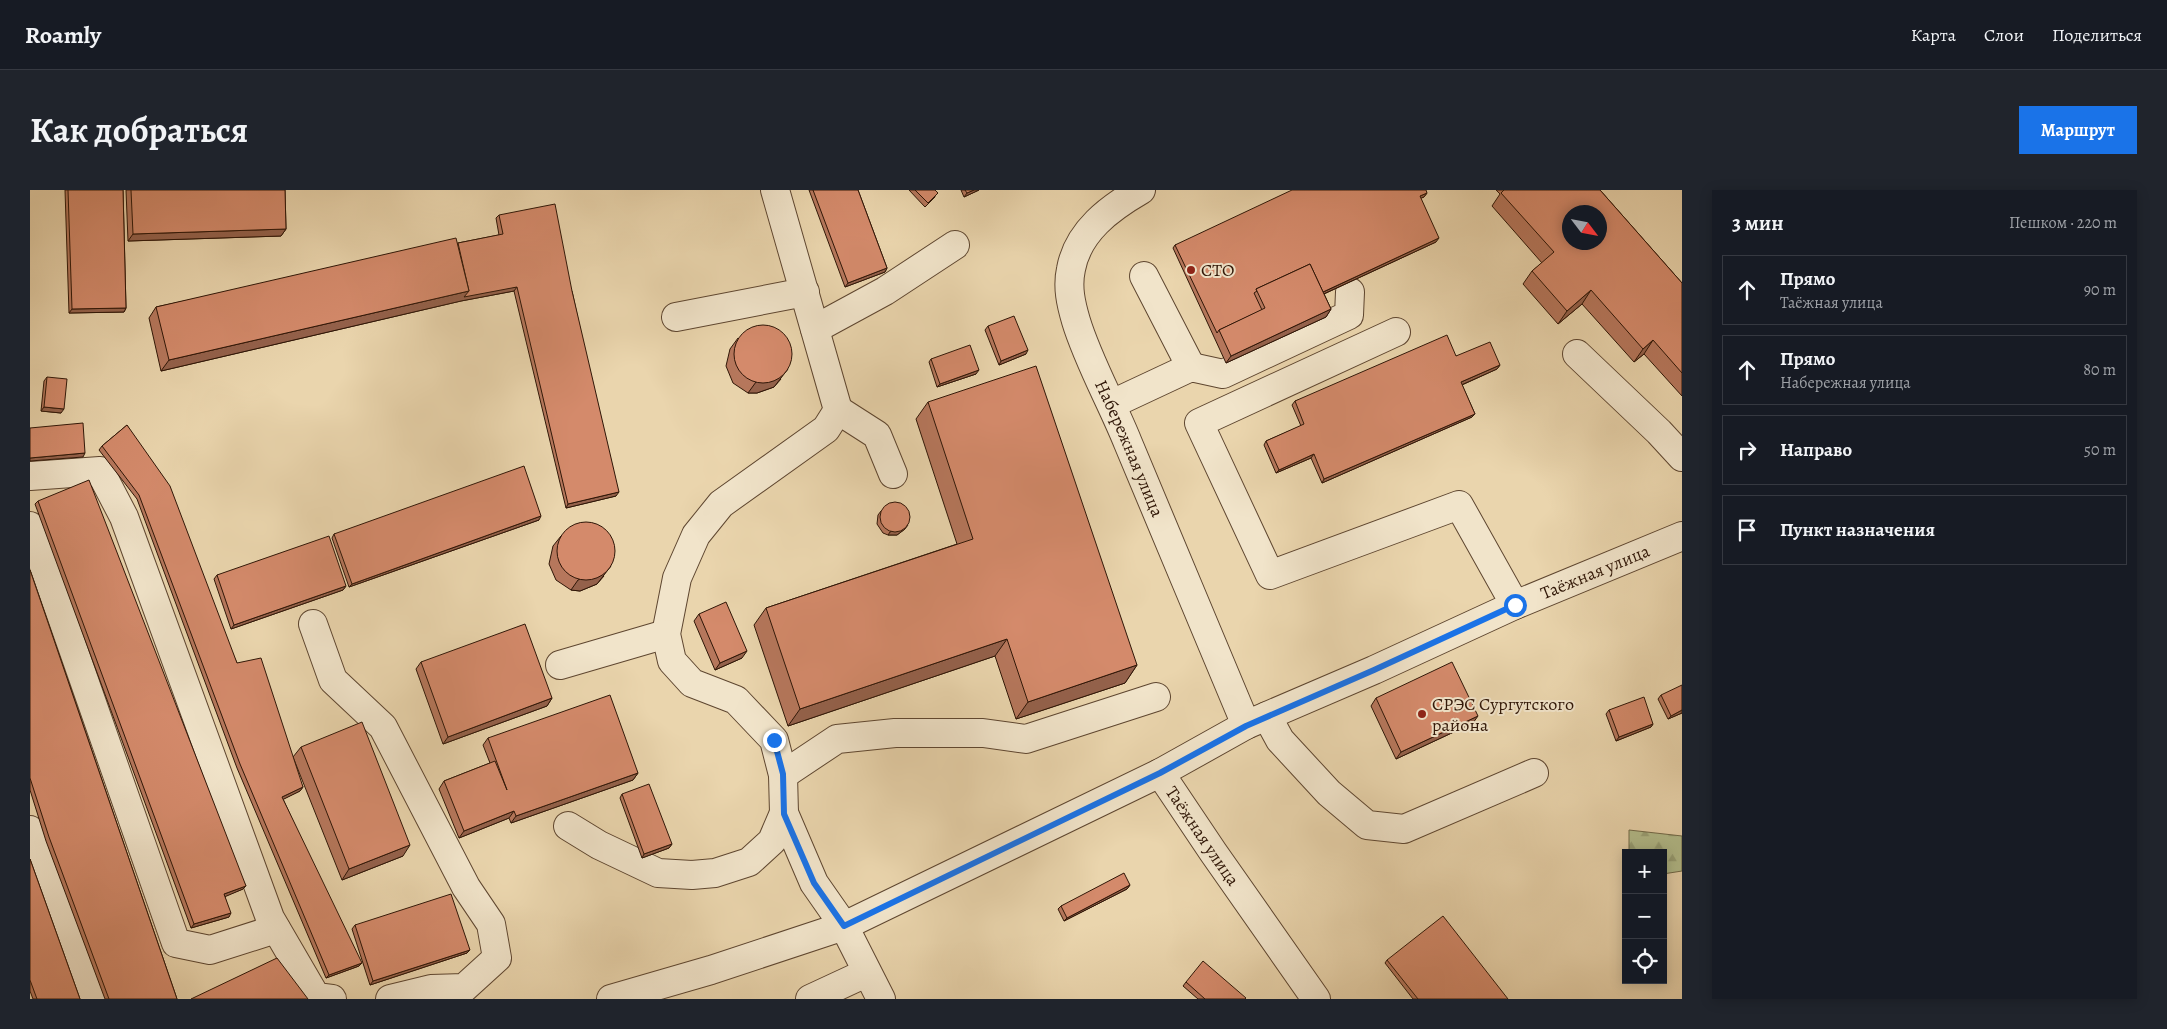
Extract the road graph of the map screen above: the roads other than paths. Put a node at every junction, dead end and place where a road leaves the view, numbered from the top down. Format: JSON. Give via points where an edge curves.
{"nodes":[{"id":1,"x":775,"y":190,"type":"edge"},
{"id":2,"x":1141,"y":190,"type":"edge"},
{"id":3,"x":955,"y":245,"type":"dead end"},
{"id":4,"x":1144,"y":276,"type":"dead end"},
{"id":5,"x":805,"y":292,"type":"junction"},
{"id":6,"x":1350,"y":292,"type":"dead end"},
{"id":7,"x":676,"y":317,"type":"dead end"},
{"id":8,"x":816,"y":329,"type":"junction"},
{"id":9,"x":1396,"y":332,"type":"dead end"},
{"id":10,"x":1577,"y":354,"type":"dead end"},
{"id":11,"x":1191,"y":367,"type":"junction"},
{"id":12,"x":1112,"y":404,"type":"junction"},
{"id":13,"x":838,"y":410,"type":"junction"},
{"id":14,"x":1682,"y":456,"type":"edge"},
{"id":15,"x":893,"y":474,"type":"dead end"},
{"id":16,"x":30,"y":476,"type":"edge"},
{"id":17,"x":30,"y":526,"type":"edge"},
{"id":18,"x":1682,"y":536,"type":"edge"},
{"id":19,"x":1515,"y":605,"type":"junction"},
{"id":20,"x":313,"y":624,"type":"dead end"},
{"id":21,"x":666,"y":634,"type":"junction"},
{"id":22,"x":560,"y":665,"type":"dead end"},
{"id":23,"x":1156,"y":697,"type":"dead end"},
{"id":24,"x":1256,"y":721,"type":"junction"},
{"id":25,"x":1160,"y":773,"type":"junction"},
{"id":26,"x":1534,"y":773,"type":"dead end"},
{"id":27,"x":783,"y":774,"type":"junction"},
{"id":28,"x":784,"y":814,"type":"junction"},
{"id":29,"x":568,"y":826,"type":"dead end"},
{"id":30,"x":30,"y":830,"type":"edge"},
{"id":31,"x":844,"y":926,"type":"junction"},
{"id":32,"x":276,"y":930,"type":"junction"},
{"id":33,"x":866,"y":973,"type":"junction"},
{"id":34,"x":468,"y":994,"type":"edge"},
{"id":35,"x":652,"y":994,"type":"edge"},
{"id":36,"x":92,"y":999,"type":"edge"},
{"id":37,"x":332,"y":999,"type":"edge"},
{"id":38,"x":390,"y":999,"type":"edge"},
{"id":39,"x":611,"y":999,"type":"edge"},
{"id":40,"x":810,"y":999,"type":"edge"},
{"id":41,"x":881,"y":999,"type":"edge"},
{"id":42,"x":1316,"y":999,"type":"edge"}],
"edges":[{"from":1,"to":5,"type":"street"},
{"from":2,"to":12,"type":"street","name":"Набережная улица","via":[[1097,221],[1080,243],[1071,269],[1069,295],[1077,323]]},
{"from":3,"to":8,"type":"street","via":[[885,291]]},
{"from":4,"to":11,"type":"street"},
{"from":5,"to":7,"type":"street"},
{"from":5,"to":8,"type":"street"},
{"from":6,"to":11,"type":"street","via":[[1349,316],[1222,374]]},
{"from":8,"to":13,"type":"street"},
{"from":9,"to":19,"type":"street","via":[[1199,422],[1270,575],[1459,505]]},
{"from":10,"to":14,"type":"street"},
{"from":11,"to":12,"type":"street"},
{"from":12,"to":24,"type":"street","name":"Набережная улица"},
{"from":13,"to":15,"type":"street","via":[[877,435]]},
{"from":13,"to":21,"type":"street","via":[[826,429],[721,504],[696,534],[677,578]]},
{"from":16,"to":32,"type":"street","via":[[100,471],[124,517]]},
{"from":17,"to":32,"type":"street","via":[[176,943],[210,950]]},
{"from":18,"to":19,"type":"street","name":"Таёжная улица"},
{"from":19,"to":24,"type":"street","name":"Таёжная улица"},
{"from":20,"to":34,"type":"street","via":[[333,680],[383,727],[466,887],[491,924],[498,958]]},
{"from":21,"to":22,"type":"street"},
{"from":21,"to":27,"type":"street","via":[[672,661],[692,683],[736,700],[774,740]]},
{"from":23,"to":27,"type":"street","via":[[1026,739],[964,733],[895,733],[837,738]]},
{"from":24,"to":25,"type":"street","name":"Таёжная улица"},
{"from":24,"to":26,"type":"street","name":"Набережная улица","via":[[1280,740],[1329,793],[1367,825],[1404,829]]},
{"from":25,"to":31,"type":"street"},
{"from":25,"to":42,"type":"street","name":"Таёжная улица"},
{"from":27,"to":28,"type":"street"},
{"from":28,"to":29,"type":"street","via":[[772,841],[749,862],[715,873],[692,875],[658,873]]},
{"from":28,"to":31,"type":"street","via":[[814,883]]},
{"from":30,"to":36,"type":"street"},
{"from":31,"to":33,"type":"street"},
{"from":31,"to":35,"type":"street","via":[[712,970]]},
{"from":32,"to":37,"type":"street","via":[[316,997]]},
{"from":33,"to":40,"type":"street"},
{"from":33,"to":41,"type":"street"},
{"from":34,"to":38,"type":"street","via":[[431,990]]},
{"from":35,"to":39,"type":"street"}]}
